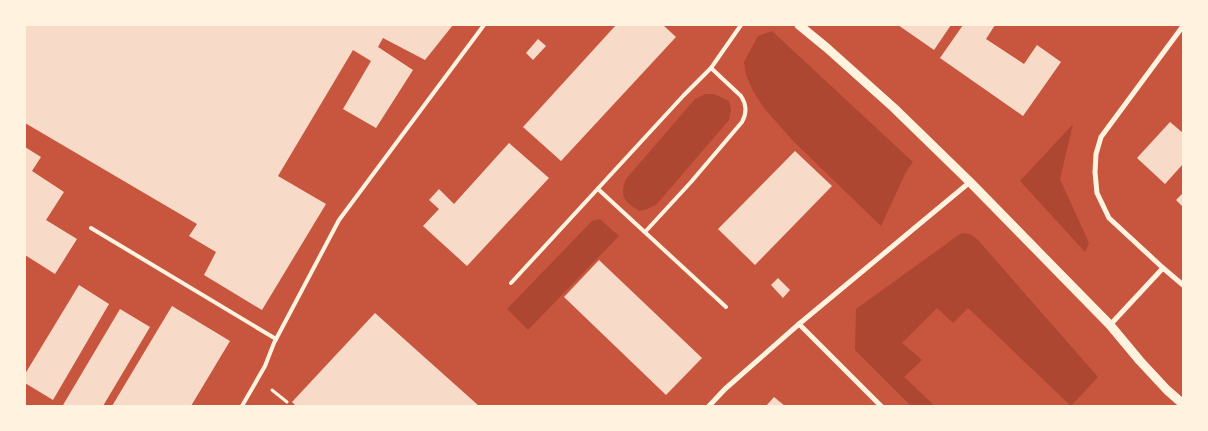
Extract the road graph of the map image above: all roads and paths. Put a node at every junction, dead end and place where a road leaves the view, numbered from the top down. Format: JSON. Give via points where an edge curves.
{"nodes":[{"id":1,"x":484,"y":25,"type":"edge"},
{"id":2,"x":741,"y":25,"type":"edge"},
{"id":3,"x":799,"y":25,"type":"edge"},
{"id":4,"x":1183,"y":26,"type":"edge"},
{"id":5,"x":711,"y":68,"type":"junction"},
{"id":6,"x":970,"y":182,"type":"junction"},
{"id":7,"x":598,"y":189,"type":"junction"},
{"id":8,"x":91,"y":228,"type":"dead end"},
{"id":9,"x":645,"y":232,"type":"junction"},
{"id":10,"x":1163,"y":268,"type":"junction"},
{"id":11,"x":511,"y":283,"type":"dead end"},
{"id":12,"x":1183,"y":285,"type":"edge"},
{"id":13,"x":726,"y":307,"type":"dead end"},
{"id":14,"x":799,"y":324,"type":"junction"},
{"id":15,"x":1110,"y":325,"type":"junction"},
{"id":16,"x":276,"y":339,"type":"junction"},
{"id":17,"x":1183,"y":404,"type":"edge"},
{"id":18,"x":242,"y":406,"type":"edge"},
{"id":19,"x":709,"y":406,"type":"edge"},
{"id":20,"x":881,"y":406,"type":"edge"}],
"edges":[{"from":1,"to":16,"type":"lane","via":[[339,220]]},
{"from":2,"to":5,"type":"lane"},
{"from":3,"to":6,"type":"street","via":[[894,108]]},
{"from":4,"to":10,"type":"street","via":[[1102,137],[1096,154],[1097,193],[1109,218]]},
{"from":5,"to":7,"type":"lane"},
{"from":5,"to":9,"type":"lane","via":[[741,96],[746,115]]},
{"from":6,"to":14,"type":"street"},
{"from":6,"to":15,"type":"street"},
{"from":7,"to":9,"type":"lane"},
{"from":7,"to":11,"type":"lane"},
{"from":8,"to":16,"type":"lane"},
{"from":9,"to":13,"type":"lane"},
{"from":10,"to":12,"type":"street"},
{"from":10,"to":15,"type":"street"},
{"from":14,"to":19,"type":"street"},
{"from":14,"to":20,"type":"street"},
{"from":15,"to":17,"type":"street"},
{"from":16,"to":18,"type":"lane"}]}
